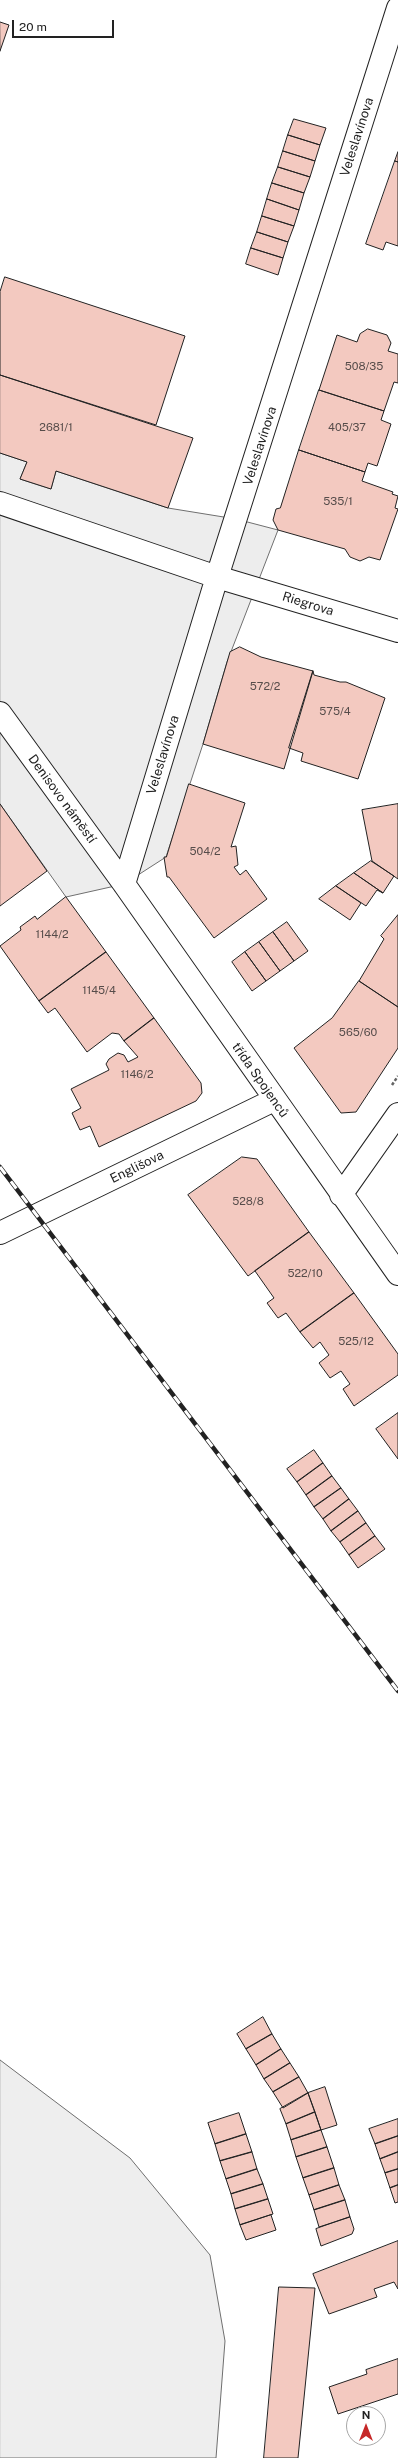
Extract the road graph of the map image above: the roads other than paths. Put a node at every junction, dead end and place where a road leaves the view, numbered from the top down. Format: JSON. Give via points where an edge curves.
{"nodes":[{"id":1,"x":398,"y":8,"type":"edge"},
{"id":2,"x":0,"y":503,"type":"edge"},
{"id":3,"x":217,"y":577,"type":"junction"},
{"id":4,"x":398,"y":631,"type":"edge"},
{"id":5,"x":0,"y":713,"type":"edge"},
{"id":6,"x":124,"y":884,"type":"junction"},
{"id":7,"x":274,"y":1100,"type":"junction"},
{"id":8,"x":398,"y":1114,"type":"edge"},
{"id":9,"x":341,"y":1195,"type":"junction"},
{"id":10,"x":0,"y":1233,"type":"edge"},
{"id":11,"x":398,"y":1274,"type":"edge"}],
"edges":[{"from":1,"to":3,"type":"street","name":"Veleslavínova"},
{"from":2,"to":3,"type":"street","name":"Riegrova"},
{"from":3,"to":4,"type":"street","name":"Riegrova"},
{"from":3,"to":6,"type":"street","name":"Veleslavínova"},
{"from":5,"to":6,"type":"street","name":"Denisovo náměstí"},
{"from":6,"to":7,"type":"street","name":"třída Spojenců"},
{"from":7,"to":9,"type":"street","name":"třída Spojenců"},
{"from":7,"to":10,"type":"street","name":"Englišova"},
{"from":8,"to":9,"type":"street"},
{"from":9,"to":11,"type":"street","name":"třída Spojenců"}]}
